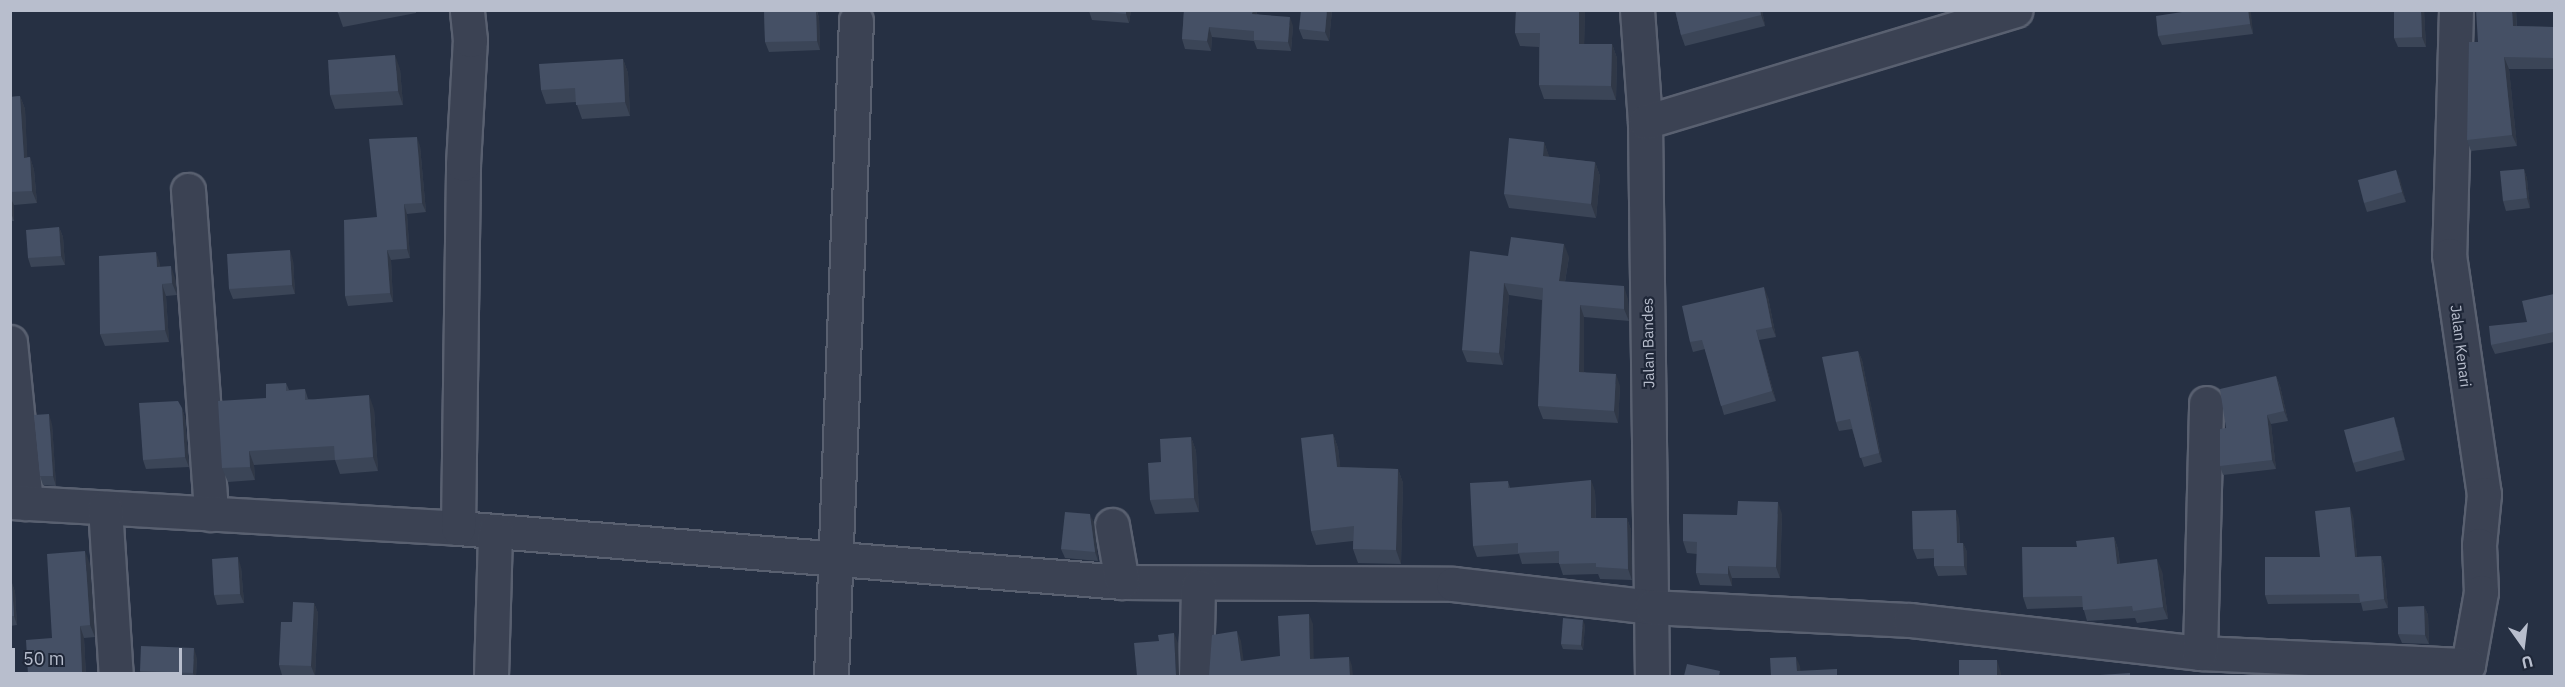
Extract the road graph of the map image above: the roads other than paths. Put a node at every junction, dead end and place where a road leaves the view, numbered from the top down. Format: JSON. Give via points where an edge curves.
{"nodes":[{"id":1,"x":467,"y":10,"type":"edge"},
{"id":2,"x":1637,"y":10,"type":"edge"},
{"id":3,"x":2015,"y":10,"type":"edge"},
{"id":4,"x":2456,"y":10,"type":"edge"},
{"id":5,"x":856,"y":20,"type":"dead end"},
{"id":6,"x":1645,"y":122,"type":"junction"},
{"id":7,"x":188,"y":190,"type":"dead end"},
{"id":8,"x":10,"y":342,"type":"edge"},
{"id":9,"x":2206,"y":403,"type":"dead end"},
{"id":10,"x":18,"y":503,"type":"edge"},
{"id":11,"x":105,"y":508,"type":"junction"},
{"id":12,"x":211,"y":514,"type":"junction"},
{"id":13,"x":1112,"y":525,"type":"dead end"},
{"id":14,"x":458,"y":528,"type":"junction"},
{"id":15,"x":495,"y":531,"type":"junction"},
{"id":16,"x":837,"y":559,"type":"junction"},
{"id":17,"x":1122,"y":582,"type":"junction"},
{"id":18,"x":1198,"y":586,"type":"junction"},
{"id":19,"x":1652,"y":607,"type":"junction"},
{"id":20,"x":2200,"y":653,"type":"junction"},
{"id":21,"x":2464,"y":671,"type":"edge"},
{"id":22,"x":116,"y":676,"type":"edge"},
{"id":23,"x":491,"y":676,"type":"edge"},
{"id":24,"x":831,"y":676,"type":"edge"},
{"id":25,"x":1196,"y":676,"type":"edge"},
{"id":26,"x":1652,"y":676,"type":"edge"}],
"edges":[{"from":1,"to":14,"type":"street","via":[[470,40],[463,164]]},
{"from":2,"to":6,"type":"street","name":"Jalan Bandes"},
{"from":3,"to":6,"type":"street"},
{"from":4,"to":21,"type":"street","name":"Jalan Kenari","via":[[2449,255],[2484,494],[2479,545],[2481,592]]},
{"from":5,"to":16,"type":"street"},
{"from":6,"to":19,"type":"street","name":"Jalan Bandes"},
{"from":7,"to":12,"type":"street"},
{"from":8,"to":10,"type":"street"},
{"from":9,"to":20,"type":"street"},
{"from":10,"to":11,"type":"street"},
{"from":11,"to":12,"type":"street"},
{"from":11,"to":22,"type":"street"},
{"from":12,"to":14,"type":"street"},
{"from":13,"to":17,"type":"street"},
{"from":14,"to":15,"type":"street"},
{"from":15,"to":16,"type":"street"},
{"from":15,"to":23,"type":"street"},
{"from":16,"to":17,"type":"street"},
{"from":16,"to":24,"type":"street"},
{"from":17,"to":18,"type":"street"},
{"from":18,"to":19,"type":"street","via":[[1453,584]]},
{"from":18,"to":25,"type":"street"},
{"from":19,"to":20,"type":"street","via":[[1910,620]]},
{"from":19,"to":26,"type":"street","name":"Jalan Bandes"},
{"from":20,"to":21,"type":"street"}]}
